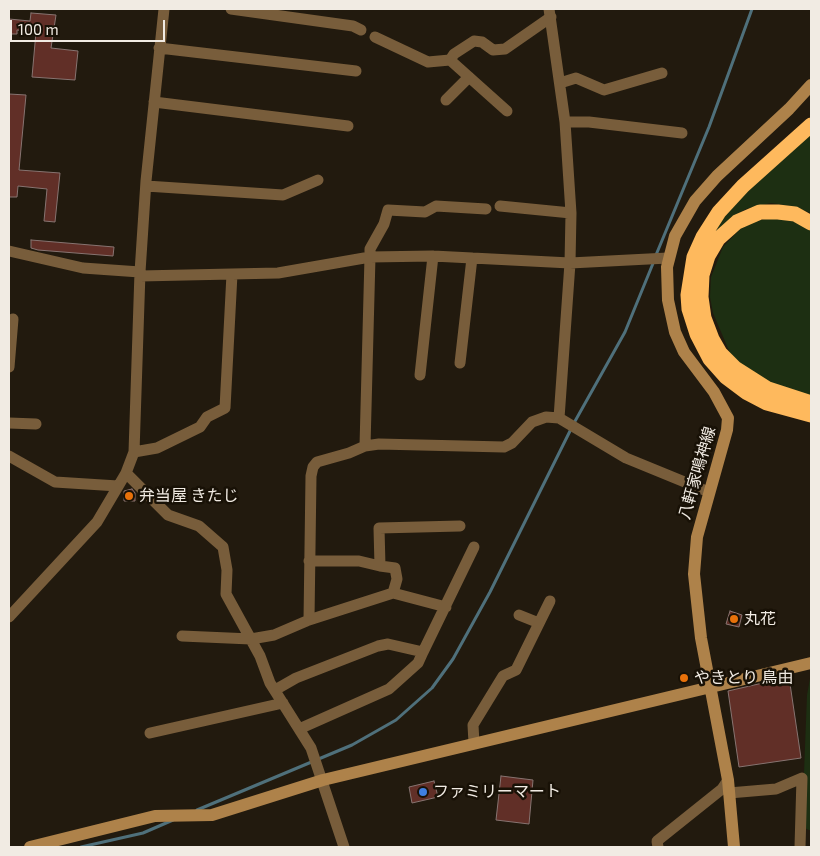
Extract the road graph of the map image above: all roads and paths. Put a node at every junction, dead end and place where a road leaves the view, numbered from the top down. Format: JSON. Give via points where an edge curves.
{"nodes":[{"id":1,"x":164,"y":9,"type":"edge"},
{"id":2,"x":231,"y":9,"type":"edge"},
{"id":3,"x":550,"y":13,"type":"edge"},
{"id":4,"x":362,"y":30,"type":"dead end"},
{"id":5,"x":375,"y":37,"type":"dead end"},
{"id":6,"x":159,"y":48,"type":"junction"},
{"id":7,"x":450,"y":60,"type":"junction"},
{"id":8,"x":356,"y":71,"type":"dead end"},
{"id":9,"x":662,"y":73,"type":"dead end"},
{"id":10,"x":469,"y":77,"type":"junction"},
{"id":11,"x":560,"y":83,"type":"junction"},
{"id":12,"x":811,"y":85,"type":"edge"},
{"id":13,"x":446,"y":100,"type":"dead end"},
{"id":14,"x":154,"y":102,"type":"junction"},
{"id":15,"x":508,"y":111,"type":"dead end"},
{"id":16,"x":565,"y":122,"type":"junction"},
{"id":17,"x":811,"y":125,"type":"edge"},
{"id":18,"x":348,"y":126,"type":"dead end"},
{"id":19,"x":682,"y":133,"type":"dead end"},
{"id":20,"x":318,"y":180,"type":"dead end"},
{"id":21,"x":146,"y":186,"type":"junction"},
{"id":22,"x":500,"y":206,"type":"dead end"},
{"id":23,"x":486,"y":209,"type":"dead end"},
{"id":24,"x":571,"y":213,"type":"junction"},
{"id":25,"x":811,"y":223,"type":"edge"},
{"id":26,"x":9,"y":250,"type":"edge"},
{"id":27,"x":433,"y":256,"type":"junction"},
{"id":28,"x":370,"y":257,"type":"junction"},
{"id":29,"x":659,"y":257,"type":"junction"},
{"id":30,"x":472,"y":258,"type":"junction"},
{"id":31,"x":570,"y":263,"type":"junction"},
{"id":32,"x":140,"y":274,"type":"junction"},
{"id":33,"x":232,"y":274,"type":"junction"},
{"id":34,"x":13,"y":319,"type":"dead end"},
{"id":35,"x":460,"y":363,"type":"dead end"},
{"id":36,"x":9,"y":367,"type":"edge"},
{"id":37,"x":420,"y":375,"type":"dead end"},
{"id":38,"x":811,"y":403,"type":"edge"},
{"id":39,"x":811,"y":415,"type":"edge"},
{"id":40,"x":559,"y":418,"type":"junction"},
{"id":41,"x":9,"y":422,"type":"edge"},
{"id":42,"x":36,"y":424,"type":"dead end"},
{"id":43,"x":365,"y":446,"type":"junction"},
{"id":44,"x":134,"y":452,"type":"junction"},
{"id":45,"x":9,"y":456,"type":"edge"},
{"id":46,"x":126,"y":473,"type":"junction"},
{"id":47,"x":118,"y":486,"type":"junction"},
{"id":48,"x":709,"y":492,"type":"junction"},
{"id":49,"x":460,"y":526,"type":"dead end"},
{"id":50,"x":474,"y":547,"type":"dead end"},
{"id":51,"x":309,"y":561,"type":"junction"},
{"id":52,"x":380,"y":566,"type":"junction"},
{"id":53,"x":393,"y":593,"type":"junction"},
{"id":54,"x":550,"y":601,"type":"dead end"},
{"id":55,"x":446,"y":607,"type":"junction"},
{"id":56,"x":519,"y":614,"type":"dead end"},
{"id":57,"x":9,"y":617,"type":"edge"},
{"id":58,"x":309,"y":620,"type":"junction"},
{"id":59,"x":539,"y":623,"type":"junction"},
{"id":60,"x":182,"y":636,"type":"dead end"},
{"id":61,"x":251,"y":639,"type":"junction"},
{"id":62,"x":424,"y":652,"type":"junction"},
{"id":63,"x":811,"y":663,"type":"edge"},
{"id":64,"x":712,"y":685,"type":"junction"},
{"id":65,"x":275,"y":690,"type":"junction"},
{"id":66,"x":283,"y":703,"type":"junction"},
{"id":67,"x":299,"y":729,"type":"junction"},
{"id":68,"x":150,"y":733,"type":"dead end"},
{"id":69,"x":474,"y":743,"type":"junction"},
{"id":70,"x":323,"y":780,"type":"junction"},
{"id":71,"x":728,"y":786,"type":"junction"},
{"id":72,"x":30,"y":847,"type":"edge"},
{"id":73,"x":344,"y":847,"type":"edge"},
{"id":74,"x":658,"y":847,"type":"edge"},
{"id":75,"x":734,"y":847,"type":"edge"},
{"id":76,"x":800,"y":847,"type":"edge"}],
"edges":[{"from":1,"to":6,"type":"street"},
{"from":2,"to":4,"type":"street","via":[[353,26]]},
{"from":3,"to":7,"type":"street","via":[[506,49],[493,50],[482,42],[474,41]]},
{"from":3,"to":11,"type":"street"},
{"from":5,"to":7,"type":"street","via":[[428,62]]},
{"from":6,"to":8,"type":"street"},
{"from":6,"to":14,"type":"street"},
{"from":7,"to":10,"type":"street"},
{"from":9,"to":11,"type":"street","via":[[604,90],[576,78]]},
{"from":10,"to":13,"type":"street"},
{"from":10,"to":15,"type":"street"},
{"from":11,"to":16,"type":"street"},
{"from":12,"to":29,"type":"main road","name":"八軒家鳴神線","via":[[702,192]]},
{"from":14,"to":18,"type":"street"},
{"from":14,"to":21,"type":"street"},
{"from":16,"to":19,"type":"street"},
{"from":16,"to":24,"type":"street"},
{"from":17,"to":39,"type":"highway","via":[[719,212],[694,256],[688,295],[697,334],[710,359],[726,377],[767,403]]},
{"from":20,"to":21,"type":"street","via":[[283,195]]},
{"from":21,"to":32,"type":"street"},
{"from":22,"to":24,"type":"street"},
{"from":23,"to":28,"type":"street","via":[[436,206],[426,212],[388,210],[370,249]]},
{"from":24,"to":31,"type":"street"},
{"from":25,"to":38,"type":"highway","via":[[795,214],[778,212],[760,212],[737,222],[725,232],[708,256],[702,275],[701,297],[712,339],[735,368],[768,389]]},
{"from":26,"to":32,"type":"street","via":[[82,268]]},
{"from":27,"to":28,"type":"street"},
{"from":27,"to":30,"type":"street"},
{"from":27,"to":37,"type":"street"},
{"from":28,"to":33,"type":"street","via":[[278,273]]},
{"from":28,"to":43,"type":"street"},
{"from":29,"to":31,"type":"street"},
{"from":29,"to":48,"type":"main road","name":"八軒家鳴神線","via":[[675,332],[684,352],[714,392],[728,418]]},
{"from":30,"to":31,"type":"street"},
{"from":30,"to":35,"type":"street"},
{"from":31,"to":40,"type":"street"},
{"from":32,"to":33,"type":"street"},
{"from":32,"to":44,"type":"street"},
{"from":33,"to":44,"type":"street","via":[[225,408],[207,417],[200,427],[157,448]]},
{"from":34,"to":36,"type":"street"},
{"from":40,"to":43,"type":"street","via":[[546,417],[532,422],[504,447]]},
{"from":40,"to":48,"type":"street","via":[[626,458]]},
{"from":41,"to":42,"type":"street"},
{"from":43,"to":51,"type":"street","via":[[317,462],[313,467]]},
{"from":44,"to":46,"type":"street"},
{"from":45,"to":47,"type":"street","via":[[55,482]]},
{"from":46,"to":47,"type":"street"},
{"from":46,"to":61,"type":"street","via":[[168,515],[199,526],[223,547],[227,570],[226,594]]},
{"from":47,"to":57,"type":"street","via":[[97,522]]},
{"from":48,"to":64,"type":"main road","name":"八軒家鳴神線","via":[[696,537],[694,574],[701,638]]},
{"from":49,"to":52,"type":"street","via":[[379,528]]},
{"from":50,"to":55,"type":"street"},
{"from":51,"to":52,"type":"street","via":[[359,561]]},
{"from":51,"to":58,"type":"street"},
{"from":52,"to":53,"type":"street","via":[[394,568],[397,580]]},
{"from":53,"to":55,"type":"street"},
{"from":53,"to":58,"type":"street"},
{"from":54,"to":59,"type":"street"},
{"from":55,"to":62,"type":"street"},
{"from":56,"to":59,"type":"street"},
{"from":58,"to":61,"type":"street","via":[[274,635]]},
{"from":59,"to":69,"type":"street","via":[[516,670],[504,676],[473,725]]},
{"from":60,"to":61,"type":"street"},
{"from":61,"to":65,"type":"street"},
{"from":62,"to":65,"type":"street","via":[[388,644],[378,646],[296,678]]},
{"from":62,"to":67,"type":"street","via":[[418,663],[389,688]]},
{"from":63,"to":64,"type":"main road"},
{"from":64,"to":69,"type":"main road"},
{"from":64,"to":71,"type":"main road","name":"八軒家鳴神線"},
{"from":65,"to":66,"type":"street"},
{"from":66,"to":67,"type":"street"},
{"from":66,"to":68,"type":"street"},
{"from":67,"to":70,"type":"street","via":[[311,748]]},
{"from":69,"to":70,"type":"main road"},
{"from":70,"to":72,"type":"main road","via":[[212,814],[155,816]]},
{"from":70,"to":73,"type":"street"},
{"from":71,"to":74,"type":"street","via":[[658,841]]},
{"from":71,"to":75,"type":"main road","name":"八軒家鳴神線"},
{"from":71,"to":76,"type":"street","via":[[776,789],[802,778]]}]}
